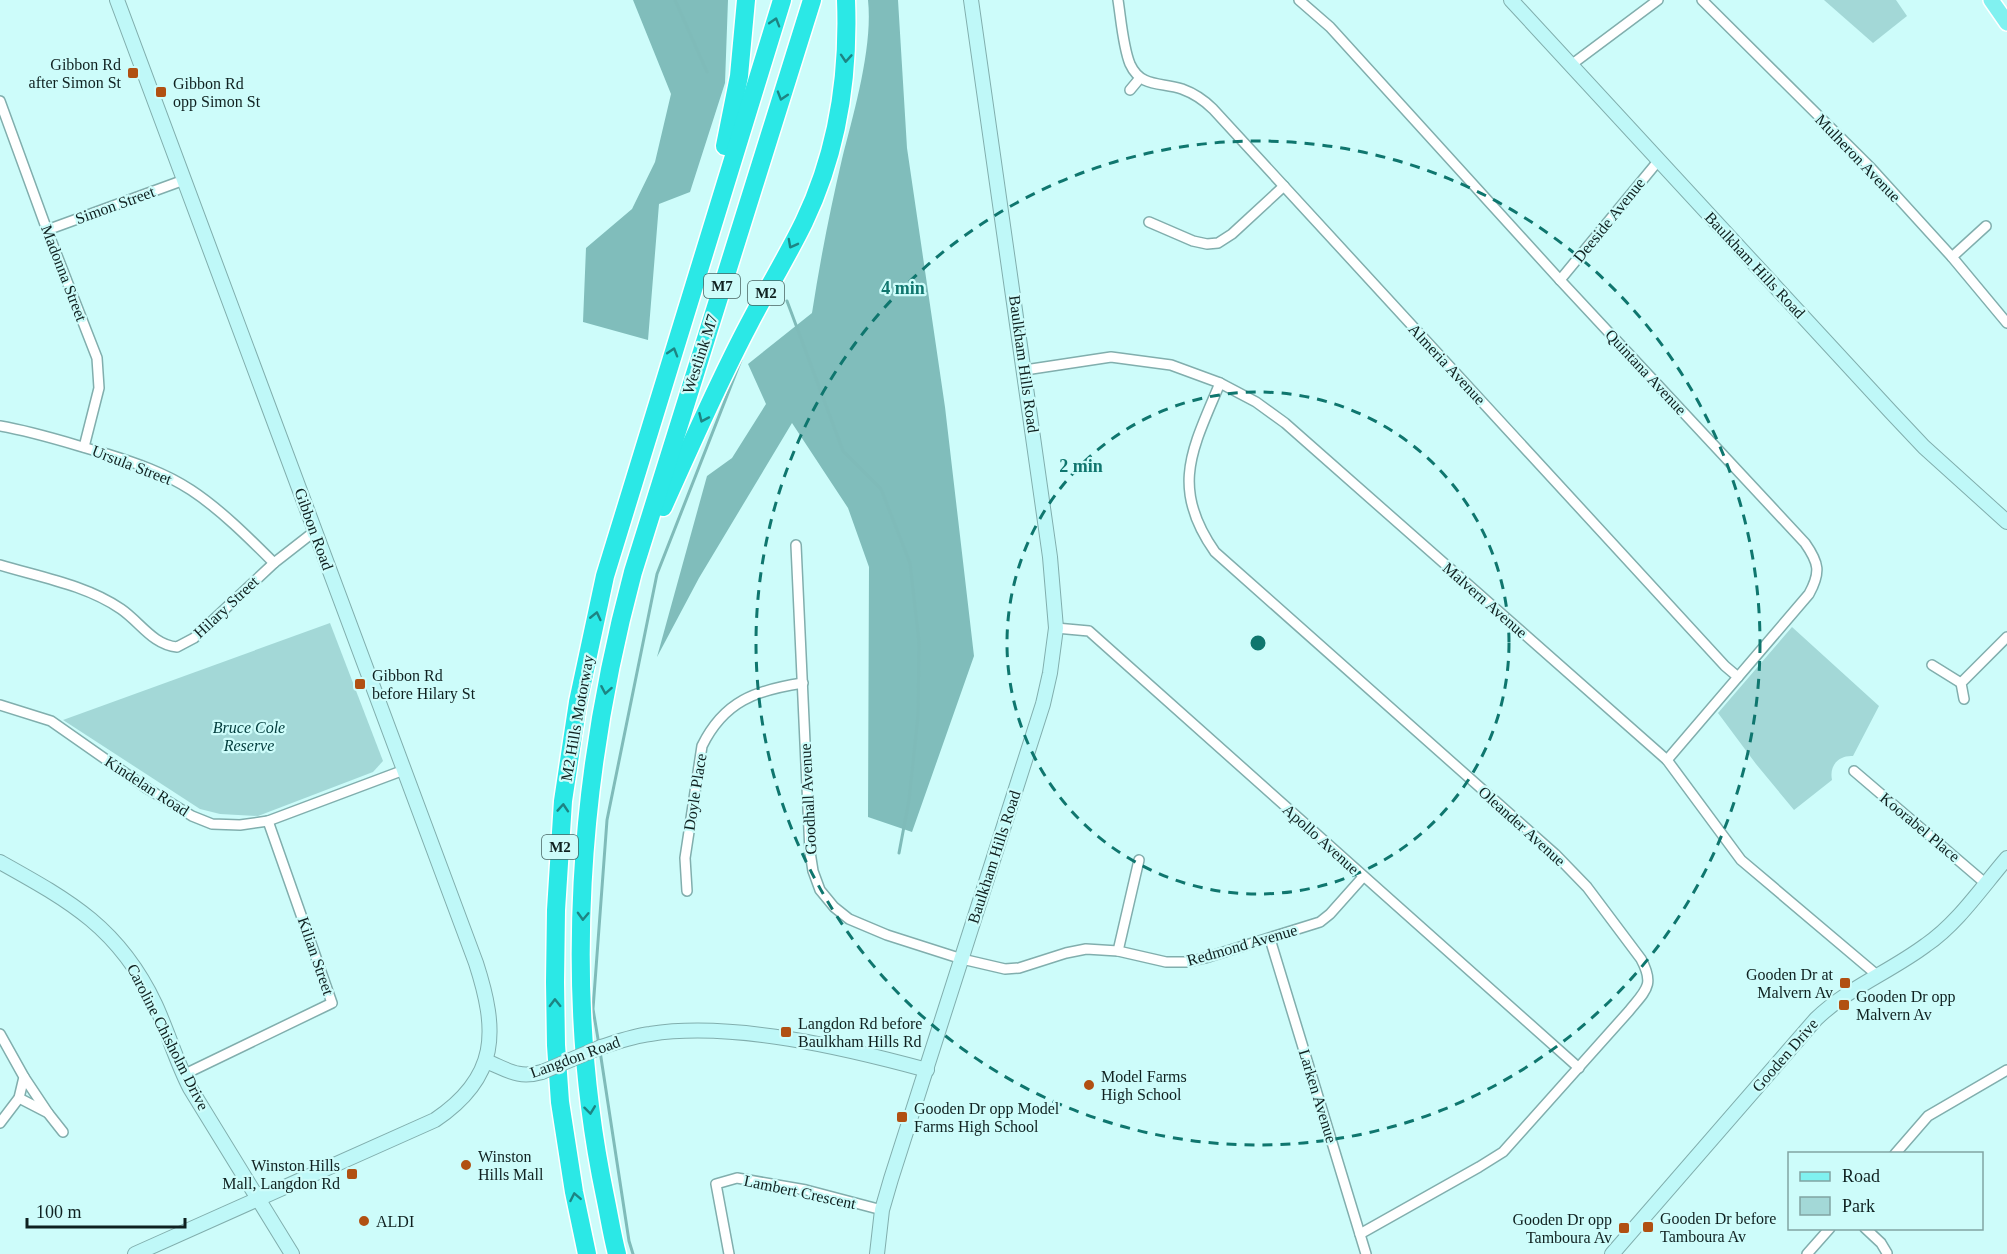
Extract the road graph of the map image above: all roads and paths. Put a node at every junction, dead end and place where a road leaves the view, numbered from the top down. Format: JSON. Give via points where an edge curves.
{"nodes":[{"id":1,"x":117,"y":0,"type":"edge"},
{"id":2,"x":746,"y":0,"type":"edge"},
{"id":3,"x":782,"y":0,"type":"edge"},
{"id":4,"x":812,"y":0,"type":"edge"},
{"id":5,"x":846,"y":0,"type":"edge"},
{"id":6,"x":971,"y":0,"type":"edge"},
{"id":7,"x":1118,"y":0,"type":"edge"},
{"id":8,"x":1299,"y":0,"type":"edge"},
{"id":9,"x":1511,"y":0,"type":"edge"},
{"id":10,"x":1658,"y":0,"type":"edge"},
{"id":11,"x":1702,"y":0,"type":"edge"},
{"id":12,"x":1990,"y":0,"type":"edge"},
{"id":13,"x":2007,"y":23,"type":"edge"},
{"id":14,"x":1571,"y":65,"type":"junction"},
{"id":15,"x":1140,"y":78,"type":"junction"},
{"id":16,"x":1130,"y":90,"type":"dead end"},
{"id":17,"x":0,"y":101,"type":"edge"},
{"id":18,"x":3,"y":120,"type":"edge"},
{"id":19,"x":1659,"y":160,"type":"junction"},
{"id":20,"x":184,"y":180,"type":"junction"},
{"id":21,"x":1284,"y":186,"type":"junction"},
{"id":22,"x":720,"y":198,"type":"junction"},
{"id":23,"x":1149,"y":222,"type":"dead end"},
{"id":24,"x":1986,"y":226,"type":"dead end"},
{"id":25,"x":47,"y":230,"type":"junction"},
{"id":26,"x":1952,"y":257,"type":"junction"},
{"id":27,"x":1560,"y":280,"type":"junction"},
{"id":28,"x":2007,"y":322,"type":"edge"},
{"id":29,"x":1025,"y":370,"type":"junction"},
{"id":30,"x":1220,"y":383,"type":"junction"},
{"id":31,"x":0,"y":426,"type":"edge"},
{"id":32,"x":84,"y":447,"type":"junction"},
{"id":33,"x":2007,"y":522,"type":"edge"},
{"id":34,"x":315,"y":531,"type":"junction"},
{"id":35,"x":796,"y":545,"type":"dead end"},
{"id":36,"x":274,"y":562,"type":"junction"},
{"id":37,"x":0,"y":566,"type":"edge"},
{"id":38,"x":633,"y":572,"type":"junction"},
{"id":39,"x":1056,"y":628,"type":"junction"},
{"id":40,"x":2007,"y":637,"type":"edge"},
{"id":41,"x":1932,"y":665,"type":"dead end"},
{"id":42,"x":1738,"y":677,"type":"junction"},
{"id":43,"x":803,"y":683,"type":"junction"},
{"id":44,"x":1961,"y":683,"type":"junction"},
{"id":45,"x":1964,"y":699,"type":"dead end"},
{"id":46,"x":0,"y":705,"type":"edge"},
{"id":47,"x":1667,"y":760,"type":"junction"},
{"id":48,"x":404,"y":770,"type":"junction"},
{"id":49,"x":1854,"y":771,"type":"dead end"},
{"id":50,"x":268,"y":820,"type":"junction"},
{"id":51,"x":2007,"y":858,"type":"edge"},
{"id":52,"x":1139,"y":860,"type":"dead end"},
{"id":53,"x":0,"y":862,"type":"edge"},
{"id":54,"x":1363,"y":877,"type":"junction"},
{"id":55,"x":1985,"y":883,"type":"junction"},
{"id":56,"x":687,"y":891,"type":"dead end"},
{"id":57,"x":1270,"y":939,"type":"junction"},
{"id":58,"x":1118,"y":951,"type":"junction"},
{"id":59,"x":962,"y":959,"type":"junction"},
{"id":60,"x":1876,"y":975,"type":"junction"},
{"id":61,"x":0,"y":1034,"type":"edge"},
{"id":62,"x":486,"y":1061,"type":"junction"},
{"id":63,"x":1579,"y":1068,"type":"junction"},
{"id":64,"x":927,"y":1070,"type":"junction"},
{"id":65,"x":2007,"y":1070,"type":"edge"},
{"id":66,"x":183,"y":1075,"type":"junction"},
{"id":67,"x":24,"y":1077,"type":"junction"},
{"id":68,"x":18,"y":1098,"type":"junction"},
{"id":69,"x":48,"y":1113,"type":"junction"},
{"id":70,"x":0,"y":1123,"type":"edge"},
{"id":71,"x":63,"y":1132,"type":"dead end"},
{"id":72,"x":1897,"y":1152,"type":"edge"},
{"id":73,"x":259,"y":1200,"type":"junction"},
{"id":74,"x":882,"y":1210,"type":"junction"},
{"id":75,"x":1828,"y":1230,"type":"edge"},
{"id":76,"x":1867,"y":1230,"type":"edge"},
{"id":77,"x":1360,"y":1234,"type":"junction"},
{"id":78,"x":1887,"y":1253,"type":"edge"},
{"id":79,"x":135,"y":1254,"type":"edge"},
{"id":80,"x":292,"y":1254,"type":"edge"},
{"id":81,"x":586,"y":1254,"type":"edge"},
{"id":82,"x":617,"y":1254,"type":"edge"},
{"id":83,"x":729,"y":1254,"type":"edge"},
{"id":84,"x":877,"y":1254,"type":"edge"},
{"id":85,"x":1366,"y":1254,"type":"edge"},
{"id":86,"x":1612,"y":1254,"type":"edge"},
{"id":87,"x":1807,"y":1254,"type":"edge"}],
"edges":[{"from":1,"to":20,"type":"street","name":"Gibbon Road"},
{"from":2,"to":22,"type":"highway","number":"M2","via":[[739,76],[721,163]]},
{"from":22,"to":3,"type":"highway","one_way":true},
{"from":4,"to":38,"type":"highway","name":"Westlink M7","number":"M7","one_way":true},
{"from":5,"to":38,"type":"highway","number":"M2","one_way":true,"via":[[842,100],[819,186],[805,221],[713,396]]},
{"from":6,"to":29,"type":"street","name":"Baulkham Hills Road"},
{"from":7,"to":15,"type":"street","via":[[1128,59]]},
{"from":8,"to":27,"type":"street","name":"Quintana Avenue","via":[[1330,27]]},
{"from":9,"to":14,"type":"street","name":"Baulkham Hills Road"},
{"from":10,"to":14,"type":"street"},
{"from":11,"to":26,"type":"street","name":"Mulheron Avenue","via":[[1871,168]]},
{"from":12,"to":13,"type":"main road"},
{"from":14,"to":19,"type":"street","name":"Baulkham Hills Road"},
{"from":15,"to":16,"type":"street"},
{"from":15,"to":21,"type":"street","name":"Almeria Avenue","via":[[1181,89],[1202,100]]},
{"from":17,"to":18,"type":"street","name":"Madonna Street"},
{"from":18,"to":25,"type":"street","name":"Madonna Street"},
{"from":19,"to":27,"type":"street","name":"Deeside Avenue"},
{"from":19,"to":33,"type":"street","name":"Baulkham Hills Road","via":[[1899,421]]},
{"from":20,"to":25,"type":"street","name":"Simon Street"},
{"from":20,"to":34,"type":"street","name":"Gibbon Road"},
{"from":21,"to":23,"type":"street","via":[[1218,243],[1193,241]]},
{"from":21,"to":42,"type":"street","name":"Almeria Avenue"},
{"from":81,"to":22,"type":"highway","name":"M2 Hills Motorway","number":"M2","one_way":true,"via":[[560,1102],[556,1045],[556,910],[563,801],[578,702],[605,576]]},
{"from":24,"to":26,"type":"street"},
{"from":25,"to":32,"type":"street","name":"Madonna Street","via":[[97,358],[99,388]]},
{"from":26,"to":28,"type":"street","name":"Mulheron Avenue"},
{"from":27,"to":42,"type":"street","name":"Quintana Avenue","via":[[1805,543],[1818,566],[1809,594]]},
{"from":29,"to":30,"type":"street","name":"Malvern Avenue","via":[[1111,357],[1171,365]]},
{"from":29,"to":39,"type":"street","name":"Baulkham Hills Road"},
{"from":30,"to":47,"type":"street","name":"Malvern Avenue","via":[[1285,423]]},
{"from":30,"to":63,"type":"street","name":"Oleander Avenue","via":[[1195,444],[1188,489],[1197,521],[1210,545],[1555,854],[1587,887],[1641,959],[1649,981],[1643,994]]},
{"from":31,"to":32,"type":"street","name":"Ursula Street"},
{"from":32,"to":36,"type":"street","name":"Ursula Street","via":[[161,473],[192,490]]},
{"from":34,"to":36,"type":"street","name":"Hilary Street"},
{"from":34,"to":48,"type":"street","name":"Gibbon Road"},
{"from":35,"to":43,"type":"street","name":"Goodhall Avenue"},
{"from":36,"to":37,"type":"street","name":"Hilary Street","via":[[194,638],[177,647],[160,642],[122,609],[96,595]]},
{"from":38,"to":82,"type":"highway","name":"M2 Hills Motorway","number":"M2","one_way":true,"via":[[611,661],[596,753],[585,857],[582,942],[586,1083]]},
{"from":39,"to":54,"type":"street","name":"Apollo Avenue","via":[[1089,631]]},
{"from":39,"to":59,"type":"street","name":"Baulkham Hills Road","via":[[1043,704]]},
{"from":40,"to":44,"type":"street"},
{"from":41,"to":44,"type":"street"},
{"from":42,"to":47,"type":"street","name":"Quintana Avenue"},
{"from":43,"to":56,"type":"street","name":"Doyle Place","via":[[753,694],[724,713],[710,730],[702,746],[685,858]]},
{"from":43,"to":59,"type":"street","name":"Goodhall Avenue","via":[[810,852],[820,890],[849,919]]},
{"from":44,"to":45,"type":"street"},
{"from":46,"to":50,"type":"street","name":"Kindelan Road","via":[[51,721],[192,816],[228,825]]},
{"from":47,"to":60,"type":"street","name":"Malvern Avenue","via":[[1741,860]]},
{"from":48,"to":50,"type":"street","name":"Kindelan Road"},
{"from":48,"to":62,"type":"street","name":"Gibbon Road","via":[[482,983],[491,1031]]},
{"from":49,"to":55,"type":"street","name":"Koorabel Place"},
{"from":50,"to":66,"type":"street","name":"Kilian Street","via":[[332,1003]]},
{"from":51,"to":55,"type":"street","name":"Gooden Drive"},
{"from":52,"to":58,"type":"street"},
{"from":53,"to":66,"type":"street","name":"Caroline Chisholm Drive","via":[[79,908],[121,948],[156,1007]]},
{"from":54,"to":57,"type":"street","name":"Redmond Avenue","via":[[1320,922]]},
{"from":54,"to":63,"type":"street","name":"Apollo Avenue"},
{"from":55,"to":60,"type":"street","name":"Gooden Drive","via":[[1935,939]]},
{"from":57,"to":58,"type":"street","name":"Redmond Avenue","via":[[1187,962],[1149,960]]},
{"from":57,"to":77,"type":"street","name":"Larken Avenue"},
{"from":58,"to":59,"type":"street","name":"Redmond Avenue","via":[[1076,950],[1019,968],[998,968]]},
{"from":59,"to":64,"type":"street","name":"Baulkham Hills Road"},
{"from":60,"to":86,"type":"street","name":"Gooden Drive","via":[[1837,999],[1816,1019]]},
{"from":61,"to":67,"type":"street"},
{"from":62,"to":64,"type":"street","name":"Langdon Road","bridge":true,"via":[[528,1076],[601,1047],[650,1034],[704,1031],[809,1043]]},
{"from":62,"to":73,"type":"street","via":[[469,1090],[435,1120]]},
{"from":63,"to":77,"type":"street","name":"Oleander Avenue","via":[[1503,1152]]},
{"from":64,"to":74,"type":"street"},
{"from":65,"to":72,"type":"street","via":[[1928,1116]]},
{"from":66,"to":73,"type":"street","name":"Caroline Chisholm Drive"},
{"from":67,"to":68,"type":"street"},
{"from":67,"to":69,"type":"street"},
{"from":68,"to":69,"type":"street"},
{"from":68,"to":70,"type":"street"},
{"from":69,"to":71,"type":"street"},
{"from":73,"to":79,"type":"street"},
{"from":73,"to":80,"type":"street","name":"Caroline Chisholm Drive"},
{"from":74,"to":83,"type":"street","name":"Lambert Crescent","via":[[806,1190],[736,1178],[716,1185]]},
{"from":74,"to":84,"type":"street"},
{"from":75,"to":87,"type":"street"},
{"from":76,"to":78,"type":"street"},
{"from":77,"to":85,"type":"street","name":"Larken Avenue"}]}
